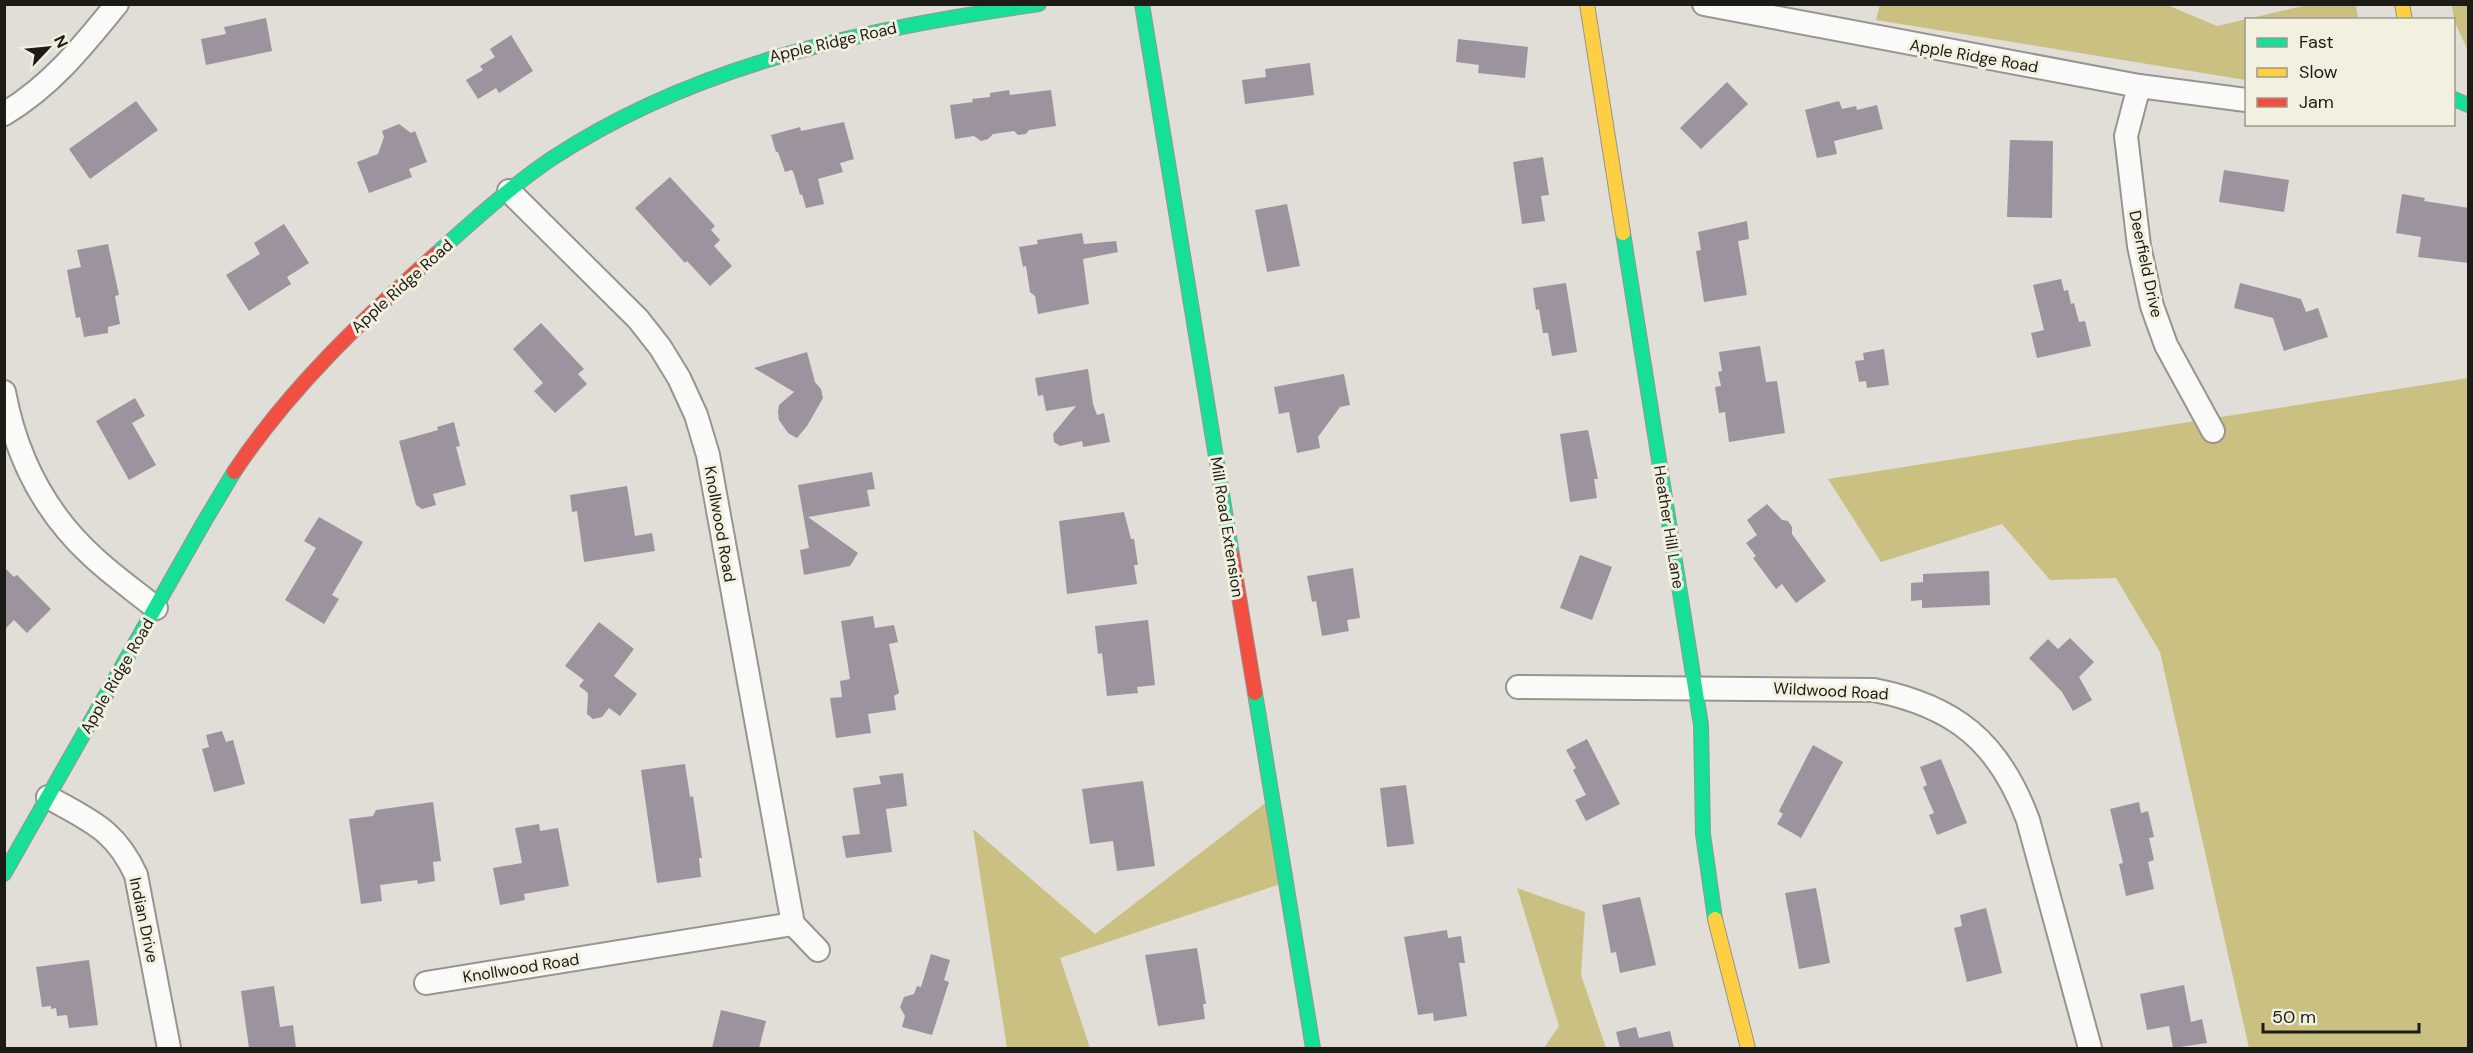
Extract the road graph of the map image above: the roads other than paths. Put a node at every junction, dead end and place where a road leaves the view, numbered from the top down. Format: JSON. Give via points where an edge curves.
{"nodes":[{"id":1,"x":117,"y":4,"type":"edge"},
{"id":2,"x":1142,"y":4,"type":"edge"},
{"id":3,"x":1587,"y":4,"type":"edge"},
{"id":4,"x":1704,"y":4,"type":"edge"},
{"id":5,"x":1035,"y":5,"type":"edge"},
{"id":6,"x":2139,"y":86,"type":"junction"},
{"id":7,"x":2455,"y":99,"type":"edge"},
{"id":8,"x":2245,"y":100,"type":"edge"},
{"id":9,"x":2469,"y":105,"type":"edge"},
{"id":10,"x":4,"y":114,"type":"edge"},
{"id":11,"x":509,"y":190,"type":"junction"},
{"id":12,"x":4,"y":392,"type":"edge"},
{"id":13,"x":2213,"y":431,"type":"dead end"},
{"id":14,"x":156,"y":608,"type":"junction"},
{"id":15,"x":1518,"y":687,"type":"dead end"},
{"id":16,"x":1694,"y":687,"type":"junction"},
{"id":17,"x":48,"y":797,"type":"junction"},
{"id":18,"x":4,"y":874,"type":"edge"},
{"id":19,"x":793,"y":924,"type":"junction"},
{"id":20,"x":818,"y":950,"type":"dead end"},
{"id":21,"x":426,"y":983,"type":"dead end"},
{"id":22,"x":169,"y":1048,"type":"edge"},
{"id":23,"x":1313,"y":1048,"type":"edge"},
{"id":24,"x":1748,"y":1048,"type":"edge"},
{"id":25,"x":2090,"y":1048,"type":"edge"}],
"edges":[{"from":1,"to":10,"type":"street","via":[[52,79]]},
{"from":2,"to":23,"type":"street","name":"Mill Road Extension"},
{"from":3,"to":16,"type":"street","name":"Heather Hill Lane"},
{"from":4,"to":6,"type":"street","name":"Apple Ridge Road"},
{"from":5,"to":11,"type":"street","name":"Apple Ridge Road","via":[[904,25],[799,48],[736,67],[646,104],[598,130]]},
{"from":6,"to":8,"type":"street","name":"Apple Ridge Road"},
{"from":6,"to":13,"type":"street","name":"Deerfield Drive","via":[[2126,136],[2139,246],[2152,306],[2166,345]]},
{"from":7,"to":9,"type":"street"},
{"from":11,"to":14,"type":"street","name":"Apple Ridge Road","via":[[372,310],[279,411],[201,524]]},
{"from":11,"to":19,"type":"street","name":"Knollwood Road","via":[[638,319],[679,378],[696,415],[708,455]]},
{"from":12,"to":14,"type":"street","via":[[15,438],[46,503],[93,557]]},
{"from":14,"to":17,"type":"street","name":"Apple Ridge Road"},
{"from":15,"to":16,"type":"street","name":"Wildwood Road"},
{"from":16,"to":24,"type":"street","name":"Heather Hill Lane","via":[[1701,725],[1701,816],[1706,871]]},
{"from":16,"to":25,"type":"street","name":"Wildwood Road","via":[[1874,690],[1934,707],[1982,742],[2017,790],[2028,820]]},
{"from":17,"to":18,"type":"street","name":"Apple Ridge Road"},
{"from":17,"to":22,"type":"street","name":"Indian Drive","via":[[105,830],[127,854],[136,875]]},
{"from":19,"to":20,"type":"street"},
{"from":19,"to":21,"type":"street","name":"Knollwood Road"}]}
